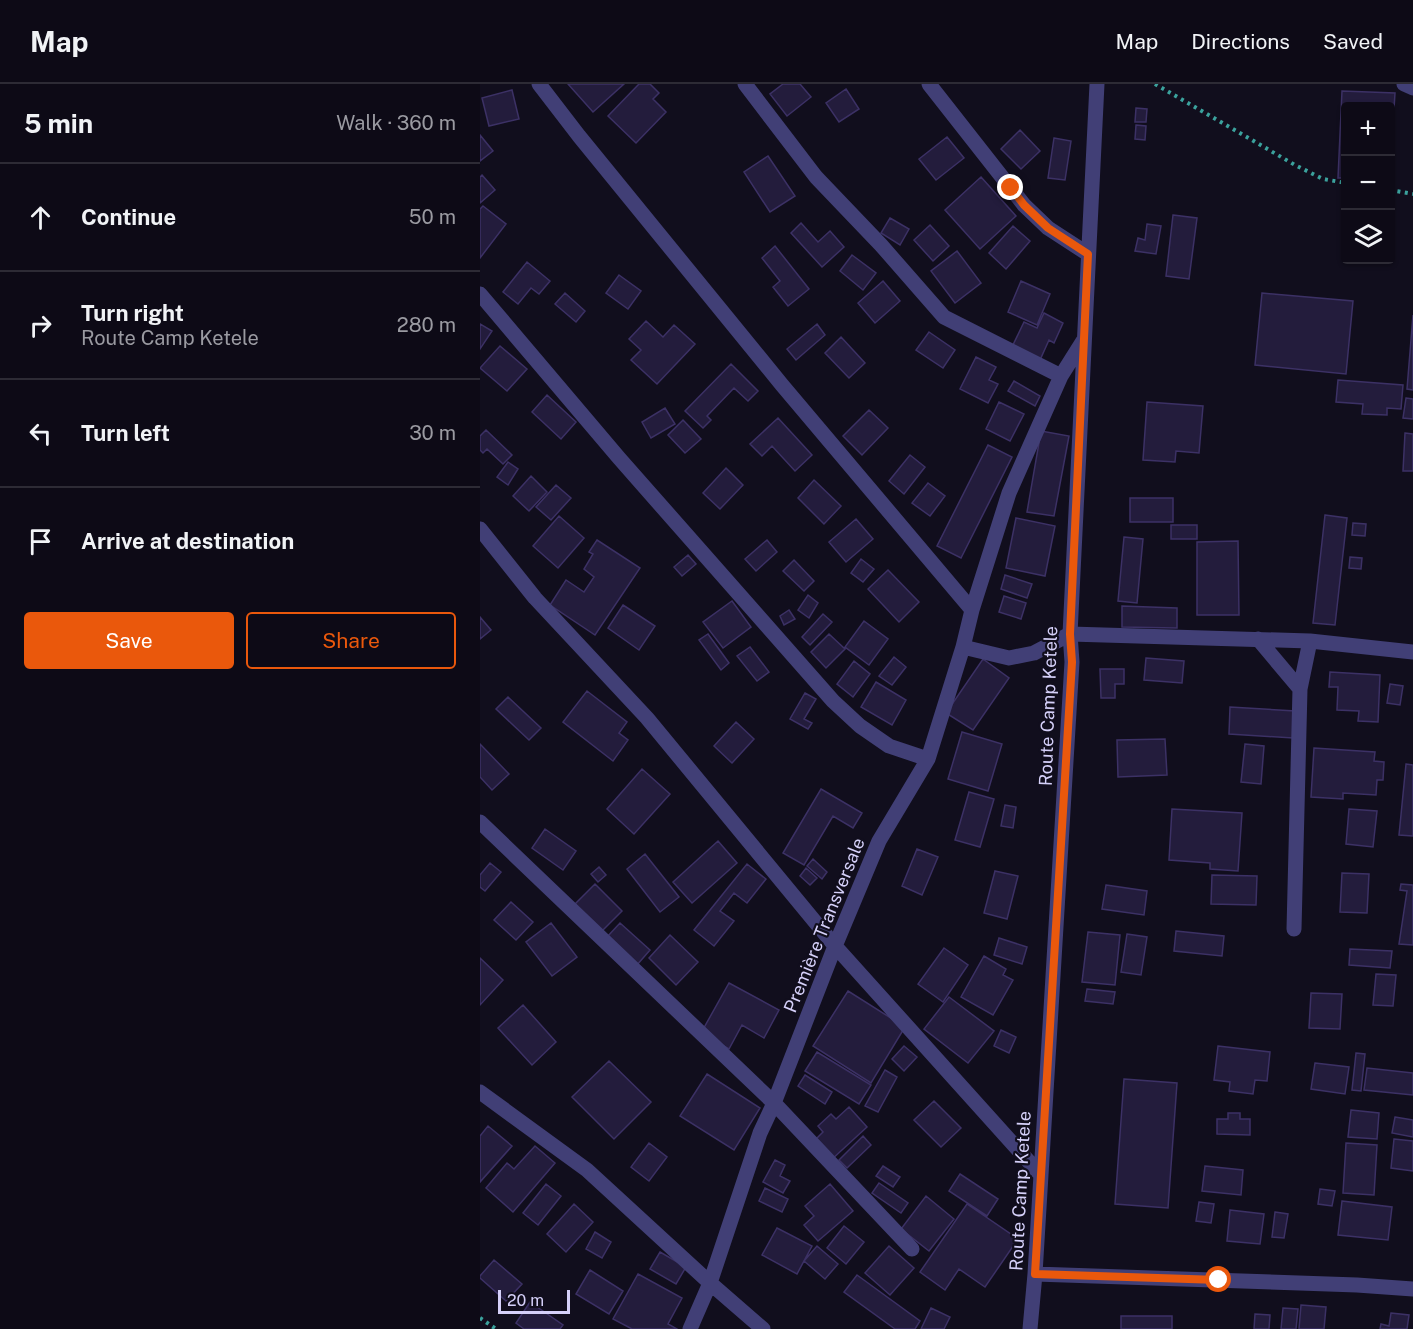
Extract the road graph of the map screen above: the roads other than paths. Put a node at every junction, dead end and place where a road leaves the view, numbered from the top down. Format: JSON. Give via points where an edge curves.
{"nodes":[{"id":1,"x":539,"y":84,"type":"edge"},
{"id":2,"x":745,"y":84,"type":"edge"},
{"id":3,"x":929,"y":84,"type":"edge"},
{"id":4,"x":1097,"y":84,"type":"edge"},
{"id":5,"x":1404,"y":84,"type":"edge"},
{"id":6,"x":1413,"y":88,"type":"edge"},
{"id":7,"x":1088,"y":254,"type":"junction"},
{"id":8,"x":480,"y":294,"type":"edge"},
{"id":9,"x":1084,"y":339,"type":"junction"},
{"id":10,"x":1061,"y":376,"type":"junction"},
{"id":11,"x":480,"y":529,"type":"edge"},
{"id":12,"x":972,"y":610,"type":"junction"},
{"id":13,"x":1070,"y":634,"type":"junction"},
{"id":14,"x":1258,"y":639,"type":"junction"},
{"id":15,"x":1310,"y":641,"type":"junction"},
{"id":16,"x":963,"y":647,"type":"junction"},
{"id":17,"x":1413,"y":652,"type":"edge"},
{"id":18,"x":1300,"y":689,"type":"junction"},
{"id":19,"x":928,"y":759,"type":"junction"},
{"id":20,"x":480,"y":822,"type":"edge"},
{"id":21,"x":1294,"y":929,"type":"dead end"},
{"id":22,"x":835,"y":946,"type":"junction"},
{"id":23,"x":480,"y":1092,"type":"edge"},
{"id":24,"x":774,"y":1102,"type":"junction"},
{"id":25,"x":1040,"y":1174,"type":"junction"},
{"id":26,"x":912,"y":1249,"type":"dead end"},
{"id":27,"x":1035,"y":1274,"type":"junction"},
{"id":28,"x":710,"y":1283,"type":"junction"},
{"id":29,"x":1413,"y":1289,"type":"edge"},
{"id":30,"x":690,"y":1329,"type":"edge"},
{"id":31,"x":763,"y":1329,"type":"edge"},
{"id":32,"x":1030,"y":1329,"type":"edge"}],
"edges":[{"from":1,"to":12,"type":"street","via":[[782,385]]},
{"from":2,"to":10,"type":"street","via":[[816,177],[944,317]]},
{"from":3,"to":7,"type":"street","via":[[1024,205],[1048,228]]},
{"from":4,"to":7,"type":"street","name":"Route Camp Ketele"},
{"from":5,"to":6,"type":"street"},
{"from":7,"to":9,"type":"street","name":"Route Camp Ketele"},
{"from":8,"to":19,"type":"street","via":[[833,701],[889,746]]},
{"from":9,"to":10,"type":"street","name":"Première Transversale"},
{"from":9,"to":13,"type":"street","name":"Route Camp Ketele"},
{"from":10,"to":12,"type":"street","name":"Première Transversale","via":[[1009,493]]},
{"from":11,"to":22,"type":"street","via":[[535,598],[647,718]]},
{"from":12,"to":16,"type":"street","name":"Première Transversale"},
{"from":13,"to":14,"type":"street"},
{"from":13,"to":16,"type":"street","via":[[1034,652],[1009,658]]},
{"from":13,"to":25,"type":"street","name":"Route Camp Ketele","via":[[1072,662]]},
{"from":14,"to":15,"type":"street"},
{"from":14,"to":18,"type":"street"},
{"from":15,"to":17,"type":"street"},
{"from":15,"to":18,"type":"street"},
{"from":16,"to":19,"type":"street","name":"Première Transversale"},
{"from":18,"to":21,"type":"street"},
{"from":19,"to":22,"type":"street","name":"Première Transversale","via":[[879,840]]},
{"from":20,"to":24,"type":"street"},
{"from":22,"to":24,"type":"street","name":"Première Transversale"},
{"from":22,"to":25,"type":"street"},
{"from":23,"to":28,"type":"street","via":[[587,1170]]},
{"from":24,"to":26,"type":"street"},
{"from":24,"to":28,"type":"street","name":"Première Transversale"},
{"from":25,"to":27,"type":"street","name":"Route Camp Ketele"},
{"from":27,"to":29,"type":"street"},
{"from":27,"to":32,"type":"street","name":"Route Camp Ketele"},
{"from":28,"to":30,"type":"street","name":"Première Transversale"},
{"from":28,"to":31,"type":"street"}]}
